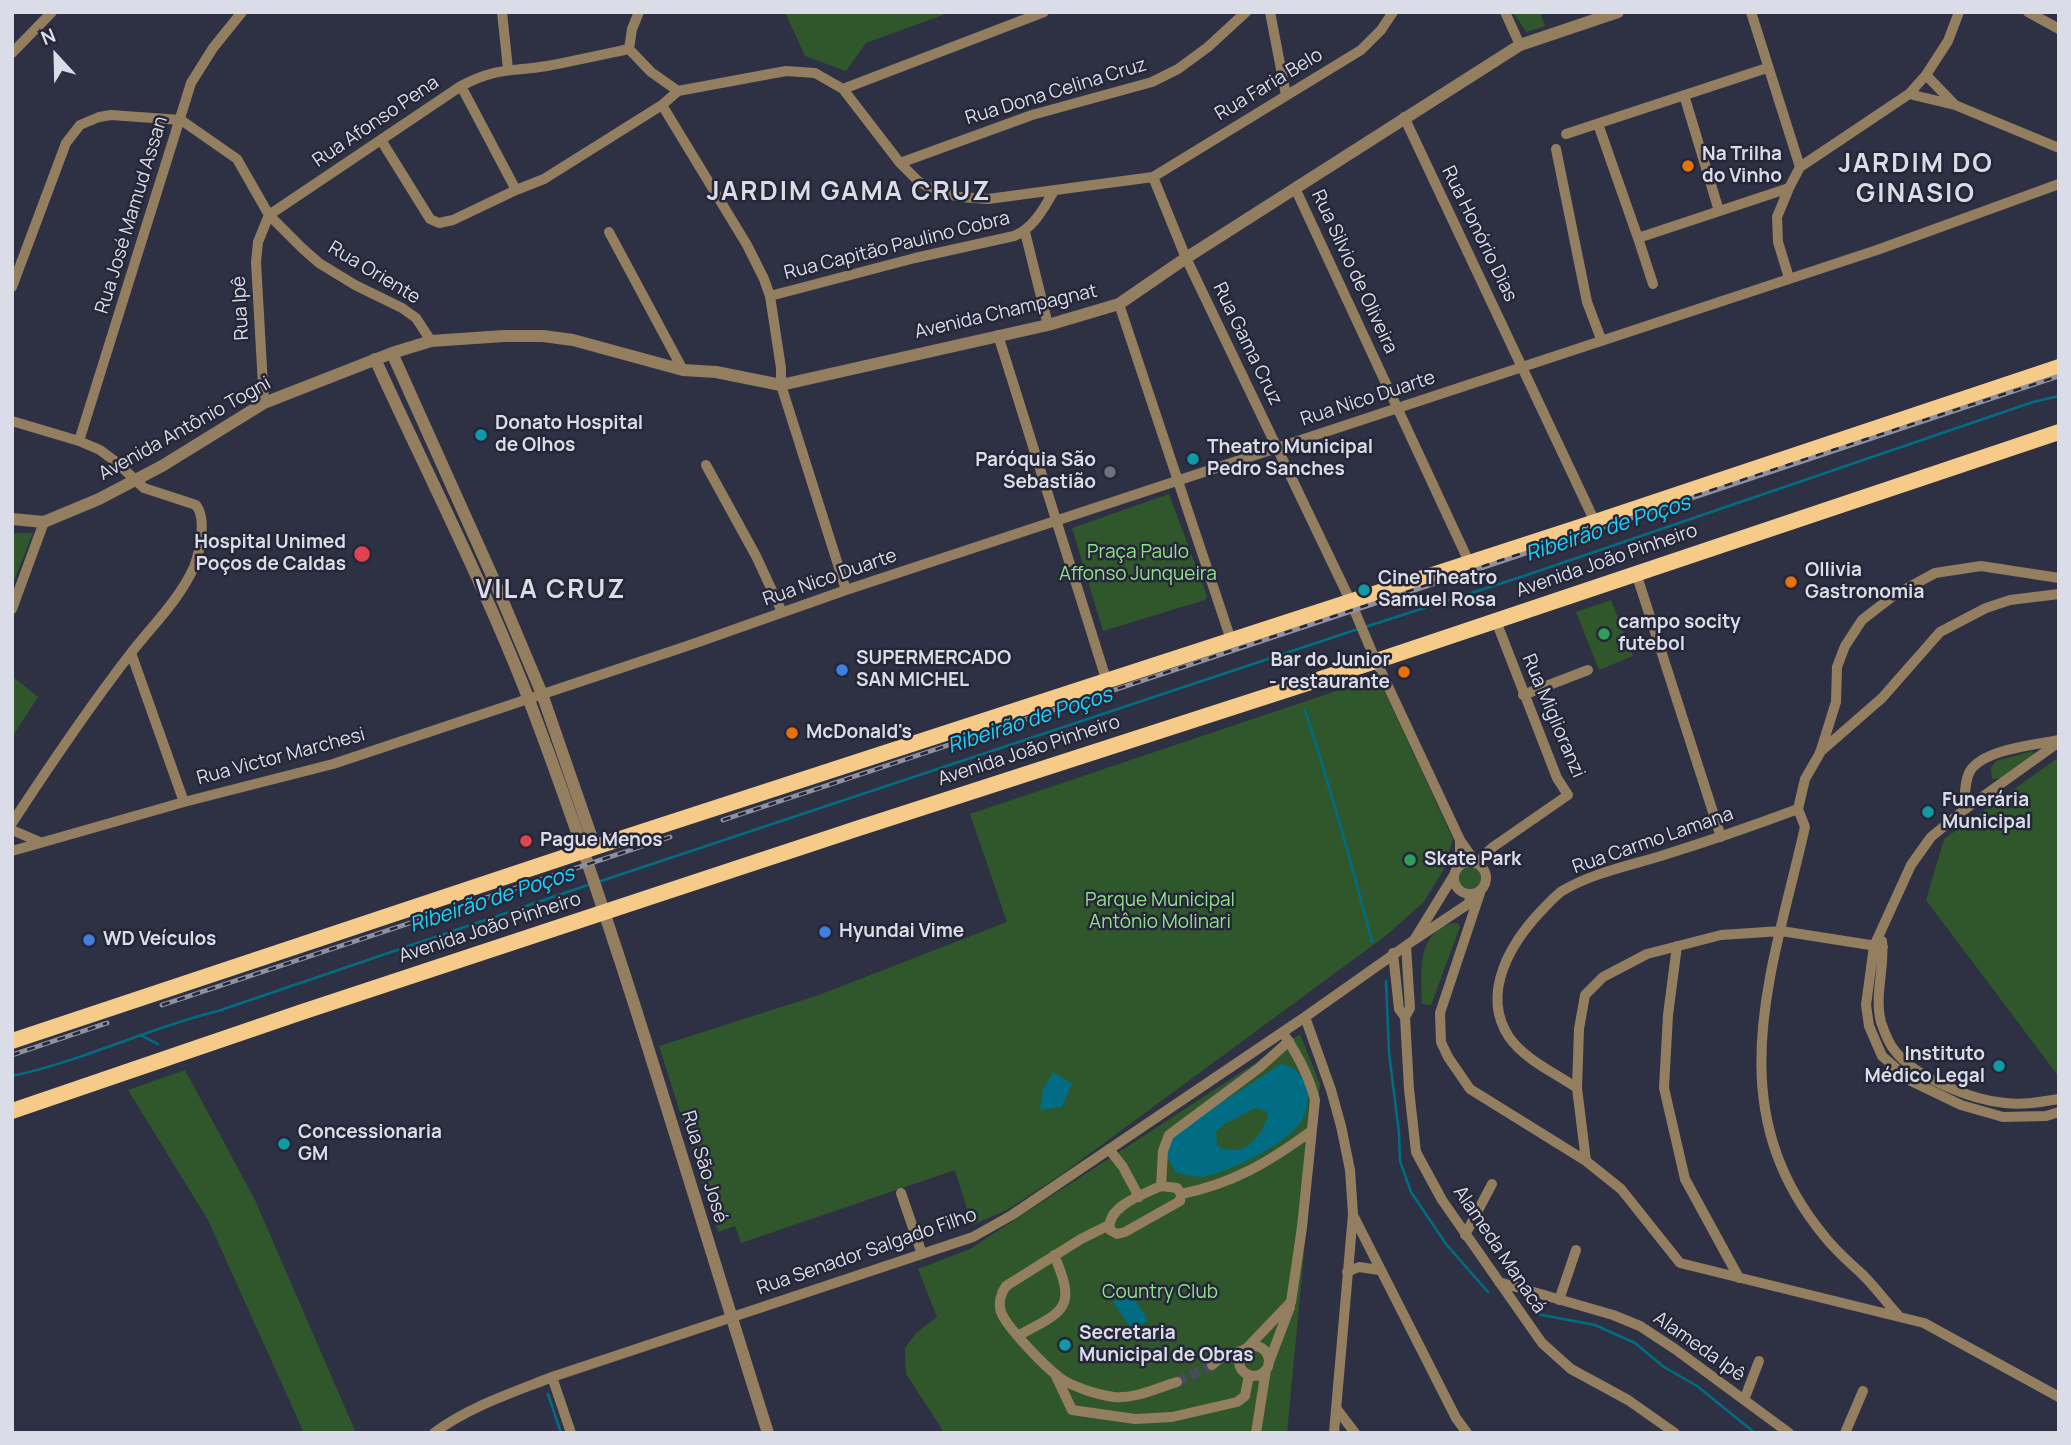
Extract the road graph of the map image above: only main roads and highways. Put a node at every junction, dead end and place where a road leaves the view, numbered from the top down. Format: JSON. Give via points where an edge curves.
{"nodes":[{"id":1,"x":2059,"y":367,"type":"edge"},
{"id":2,"x":2059,"y":432,"type":"edge"},
{"id":3,"x":12,"y":1041,"type":"edge"},
{"id":4,"x":12,"y":1111,"type":"edge"}],
"edges":[{"from":1,"to":3,"type":"main road","name":"Avenida João Pinheiro"},
{"from":2,"to":4,"type":"main road","name":"Avenida João Pinheiro","via":[[1376,661],[602,907]]}]}
